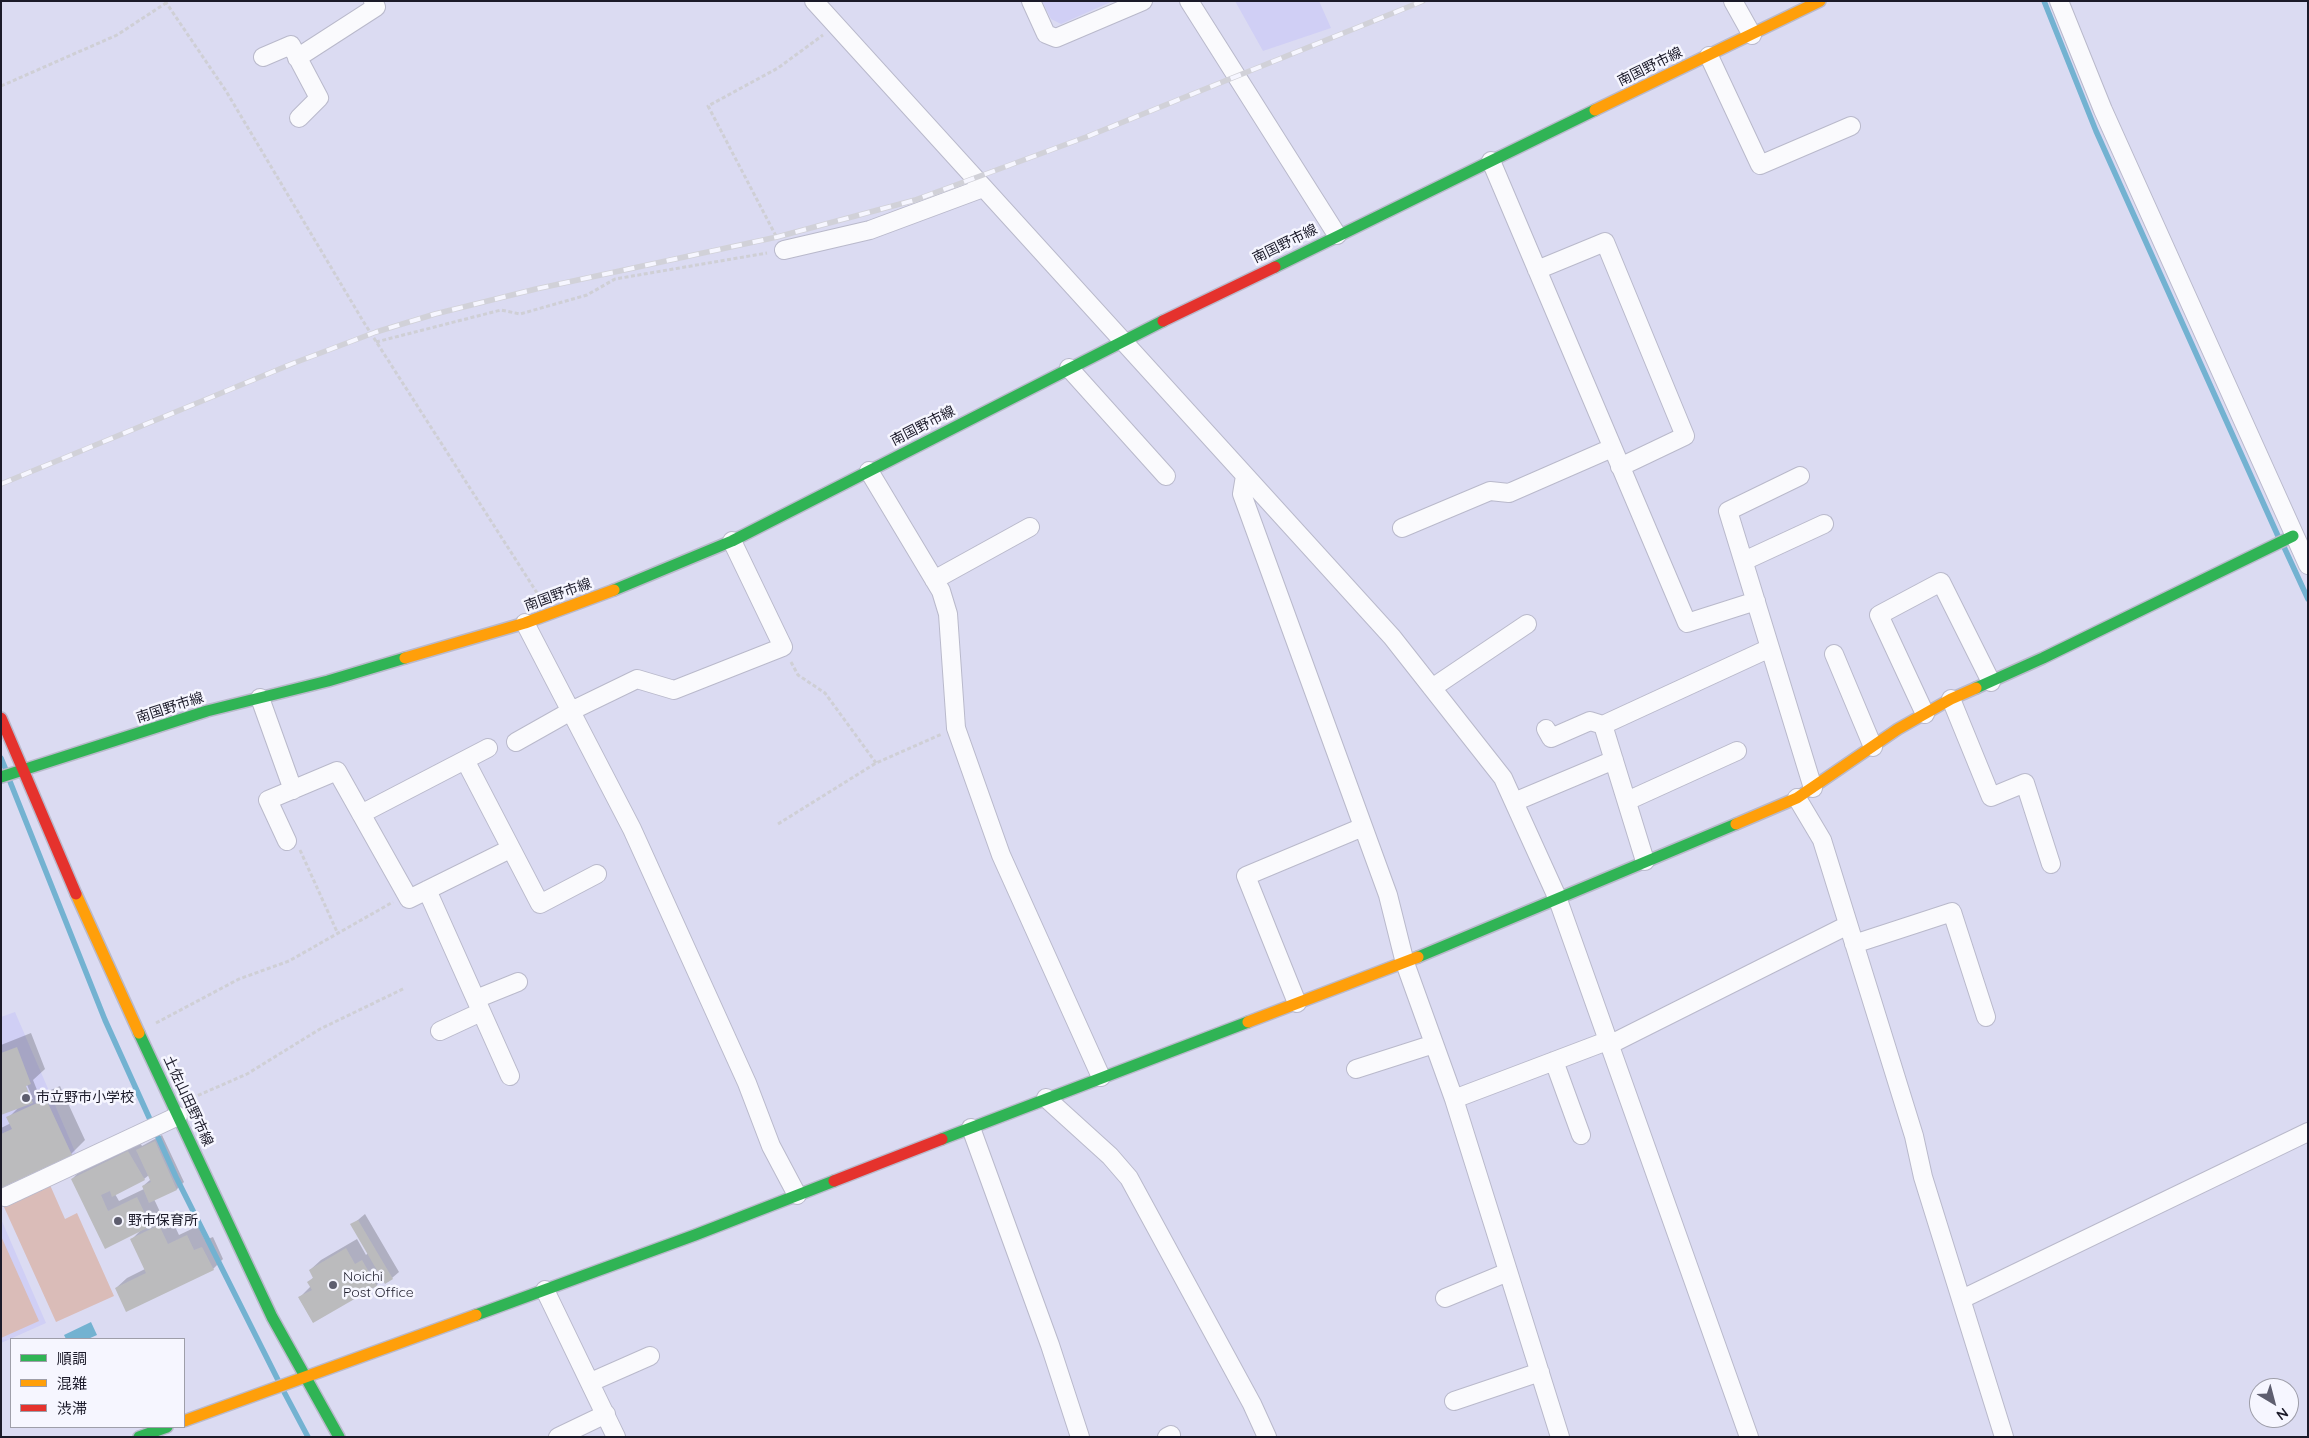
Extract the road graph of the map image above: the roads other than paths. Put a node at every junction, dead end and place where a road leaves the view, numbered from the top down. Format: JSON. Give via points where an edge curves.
{"nodes":[{"id":1,"x":373,"y":1,"type":"edge"},
{"id":2,"x":814,"y":1,"type":"edge"},
{"id":3,"x":1031,"y":1,"type":"edge"},
{"id":4,"x":1143,"y":1,"type":"edge"},
{"id":5,"x":1189,"y":1,"type":"edge"},
{"id":6,"x":1733,"y":1,"type":"edge"},
{"id":7,"x":1820,"y":1,"type":"edge"},
{"id":8,"x":2059,"y":1,"type":"edge"},
{"id":9,"x":1752,"y":34,"type":"junction"},
{"id":10,"x":1709,"y":56,"type":"junction"},
{"id":11,"x":263,"y":57,"type":"dead end"},
{"id":12,"x":297,"y":58,"type":"junction"},
{"id":13,"x":299,"y":118,"type":"dead end"},
{"id":14,"x":1850,"y":126,"type":"dead end"},
{"id":15,"x":1491,"y":161,"type":"junction"},
{"id":16,"x":983,"y":188,"type":"junction"},
{"id":17,"x":1337,"y":235,"type":"junction"},
{"id":18,"x":784,"y":250,"type":"road end"},
{"id":19,"x":1537,"y":270,"type":"junction"},
{"id":20,"x":1122,"y":341,"type":"junction"},
{"id":21,"x":1069,"y":368,"type":"junction"},
{"id":22,"x":1612,"y":448,"type":"junction"},
{"id":23,"x":1620,"y":467,"type":"junction"},
{"id":24,"x":869,"y":471,"type":"junction"},
{"id":25,"x":1166,"y":476,"type":"dead end"},
{"id":26,"x":1245,"y":476,"type":"junction"},
{"id":27,"x":1800,"y":476,"type":"dead end"},
{"id":28,"x":1824,"y":524,"type":"dead end"},
{"id":29,"x":1030,"y":528,"type":"dead end"},
{"id":30,"x":1402,"y":528,"type":"dead end"},
{"id":31,"x":2293,"y":536,"type":"junction"},
{"id":32,"x":732,"y":541,"type":"junction"},
{"id":33,"x":1744,"y":561,"type":"junction"},
{"id":34,"x":2308,"y":565,"type":"edge"},
{"id":35,"x":934,"y":580,"type":"junction"},
{"id":36,"x":1756,"y":601,"type":"junction"},
{"id":37,"x":525,"y":623,"type":"junction"},
{"id":38,"x":1527,"y":624,"type":"dead end"},
{"id":39,"x":1770,"y":648,"type":"junction"},
{"id":40,"x":1834,"y":654,"type":"dead end"},
{"id":41,"x":1991,"y":682,"type":"junction"},
{"id":42,"x":1432,"y":688,"type":"junction"},
{"id":43,"x":260,"y":698,"type":"junction"},
{"id":44,"x":1951,"y":699,"type":"junction"},
{"id":45,"x":571,"y":711,"type":"junction"},
{"id":46,"x":1925,"y":714,"type":"junction"},
{"id":47,"x":1,"y":718,"type":"edge"},
{"id":48,"x":1603,"y":725,"type":"junction"},
{"id":49,"x":1546,"y":729,"type":"dead end"},
{"id":50,"x":516,"y":742,"type":"dead end"},
{"id":51,"x":1873,"y":747,"type":"junction"},
{"id":52,"x":488,"y":748,"type":"dead end"},
{"id":53,"x":1737,"y":751,"type":"dead end"},
{"id":54,"x":465,"y":760,"type":"junction"},
{"id":55,"x":1614,"y":760,"type":"junction"},
{"id":56,"x":22,"y":771,"type":"junction"},
{"id":57,"x":1,"y":778,"type":"edge"},
{"id":58,"x":1813,"y":788,"type":"junction"},
{"id":59,"x":293,"y":790,"type":"junction"},
{"id":60,"x":1797,"y":798,"type":"junction"},
{"id":61,"x":1626,"y":801,"type":"junction"},
{"id":62,"x":1514,"y":802,"type":"junction"},
{"id":63,"x":361,"y":814,"type":"junction"},
{"id":64,"x":1363,"y":826,"type":"junction"},
{"id":65,"x":287,"y":841,"type":"road end"},
{"id":66,"x":510,"y":849,"type":"junction"},
{"id":67,"x":1645,"y":861,"type":"junction"},
{"id":68,"x":2051,"y":864,"type":"dead end"},
{"id":69,"x":597,"y":874,"type":"dead end"},
{"id":70,"x":427,"y":890,"type":"junction"},
{"id":71,"x":1557,"y":897,"type":"junction"},
{"id":72,"x":1848,"y":925,"type":"junction"},
{"id":73,"x":1854,"y":944,"type":"junction"},
{"id":74,"x":1404,"y":963,"type":"junction"},
{"id":75,"x":518,"y":982,"type":"dead end"},
{"id":76,"x":1297,"y":1004,"type":"junction"},
{"id":77,"x":479,"y":1005,"type":"junction"},
{"id":78,"x":1986,"y":1017,"type":"dead end"},
{"id":79,"x":440,"y":1031,"type":"dead end"},
{"id":80,"x":1608,"y":1043,"type":"junction"},
{"id":81,"x":1434,"y":1044,"type":"junction"},
{"id":82,"x":1554,"y":1061,"type":"junction"},
{"id":83,"x":1356,"y":1069,"type":"dead end"},
{"id":84,"x":510,"y":1076,"type":"dead end"},
{"id":85,"x":1101,"y":1077,"type":"junction"},
{"id":86,"x":1046,"y":1098,"type":"junction"},
{"id":87,"x":1454,"y":1099,"type":"junction"},
{"id":88,"x":176,"y":1111,"type":"junction"},
{"id":89,"x":971,"y":1128,"type":"junction"},
{"id":90,"x":2308,"y":1132,"type":"edge"},
{"id":91,"x":1581,"y":1135,"type":"dead end"},
{"id":92,"x":797,"y":1195,"type":"junction"},
{"id":93,"x":5,"y":1197,"type":"dead end"},
{"id":94,"x":1508,"y":1272,"type":"junction"},
{"id":95,"x":545,"y":1290,"type":"junction"},
{"id":96,"x":1445,"y":1298,"type":"dead end"},
{"id":97,"x":1962,"y":1299,"type":"junction"},
{"id":98,"x":650,"y":1356,"type":"dead end"},
{"id":99,"x":1540,"y":1372,"type":"junction"},
{"id":100,"x":306,"y":1378,"type":"junction"},
{"id":101,"x":590,"y":1382,"type":"junction"},
{"id":102,"x":1454,"y":1402,"type":"dead end"},
{"id":103,"x":606,"y":1414,"type":"junction"},
{"id":104,"x":185,"y":1421,"type":"edge"},
{"id":105,"x":164,"y":1428,"type":"edge"},
{"id":106,"x":1555,"y":1435,"type":"edge"},
{"id":107,"x":139,"y":1437,"type":"edge"},
{"id":108,"x":339,"y":1437,"type":"edge"},
{"id":109,"x":558,"y":1437,"type":"edge"},
{"id":110,"x":616,"y":1437,"type":"edge"},
{"id":111,"x":1080,"y":1437,"type":"edge"},
{"id":112,"x":1267,"y":1437,"type":"edge"},
{"id":113,"x":1749,"y":1437,"type":"edge"},
{"id":114,"x":2004,"y":1437,"type":"edge"}],
"edges":[{"from":1,"to":12,"type":"street","via":[[376,7]]},
{"from":2,"to":16,"type":"street"},
{"from":3,"to":4,"type":"street","via":[[1046,34],[1056,38]]},
{"from":5,"to":17,"type":"street"},
{"from":6,"to":9,"type":"street"},
{"from":7,"to":9,"type":"main road","name":"南国野市線"},
{"from":8,"to":31,"type":"street","via":[[2103,110]]},
{"from":9,"to":10,"type":"main road","name":"南国野市線"},
{"from":10,"to":14,"type":"street","via":[[1760,165]]},
{"from":10,"to":15,"type":"main road","name":"南国野市線"},
{"from":11,"to":12,"type":"street","via":[[291,45]]},
{"from":12,"to":13,"type":"street","via":[[318,98]]},
{"from":15,"to":17,"type":"main road","name":"南国野市線"},
{"from":15,"to":19,"type":"street"},
{"from":16,"to":18,"type":"street","via":[[870,230]]},
{"from":16,"to":20,"type":"street"},
{"from":17,"to":20,"type":"main road","name":"南国野市線"},
{"from":19,"to":22,"type":"street"},
{"from":19,"to":23,"type":"street","via":[[1605,242],[1685,436]]},
{"from":20,"to":21,"type":"main road","name":"南国野市線"},
{"from":20,"to":26,"type":"street"},
{"from":21,"to":24,"type":"main road","name":"南国野市線"},
{"from":21,"to":25,"type":"street"},
{"from":22,"to":23,"type":"street"},
{"from":22,"to":30,"type":"street","via":[[1509,493],[1490,491]]},
{"from":23,"to":36,"type":"street","via":[[1687,623]]},
{"from":24,"to":32,"type":"main road","name":"南国野市線"},
{"from":24,"to":35,"type":"street"},
{"from":26,"to":42,"type":"street","via":[[1392,637]]},
{"from":26,"to":64,"type":"street","via":[[1242,494]]},
{"from":27,"to":33,"type":"street","via":[[1728,511]]},
{"from":28,"to":33,"type":"street"},
{"from":29,"to":35,"type":"street"},
{"from":31,"to":34,"type":"street"},
{"from":31,"to":41,"type":"main road"},
{"from":32,"to":37,"type":"main road","name":"南国野市線","via":[[637,582]]},
{"from":32,"to":45,"type":"street","via":[[782,647],[674,690],[637,679]]},
{"from":33,"to":36,"type":"street"},
{"from":35,"to":85,"type":"street","via":[[941,590],[948,614],[956,728],[1001,855]]},
{"from":36,"to":39,"type":"street"},
{"from":37,"to":43,"type":"main road","name":"南国野市線"},
{"from":37,"to":45,"type":"street"},
{"from":38,"to":42,"type":"street"},
{"from":39,"to":48,"type":"street"},
{"from":39,"to":58,"type":"street"},
{"from":40,"to":51,"type":"street"},
{"from":41,"to":44,"type":"main road"},
{"from":41,"to":46,"type":"street","via":[[1941,582],[1879,616]]},
{"from":42,"to":62,"type":"street","via":[[1503,778]]},
{"from":43,"to":56,"type":"main road","name":"南国野市線","via":[[207,711]]},
{"from":43,"to":59,"type":"street"},
{"from":44,"to":46,"type":"main road"},
{"from":44,"to":68,"type":"street","via":[[1991,797],[2025,783]]},
{"from":45,"to":50,"type":"street"},
{"from":45,"to":92,"type":"street","via":[[676,922],[748,1083],[771,1146]]},
{"from":46,"to":51,"type":"main road"},
{"from":47,"to":56,"type":"main road","name":"土佐山田野市線"},
{"from":48,"to":49,"type":"street","via":[[1590,721],[1551,738]]},
{"from":48,"to":55,"type":"street"},
{"from":51,"to":58,"type":"main road"},
{"from":52,"to":54,"type":"street"},
{"from":53,"to":61,"type":"street"},
{"from":54,"to":63,"type":"street"},
{"from":54,"to":66,"type":"street"},
{"from":55,"to":61,"type":"street"},
{"from":55,"to":62,"type":"street"},
{"from":56,"to":57,"type":"main road","name":"南国野市線"},
{"from":56,"to":88,"type":"main road","name":"土佐山田野市線"},
{"from":58,"to":60,"type":"main road"},
{"from":59,"to":63,"type":"street","via":[[338,771]]},
{"from":59,"to":65,"type":"street","via":[[268,800]]},
{"from":60,"to":67,"type":"main road"},
{"from":60,"to":72,"type":"street","via":[[1822,840]]},
{"from":61,"to":67,"type":"street"},
{"from":62,"to":71,"type":"street"},
{"from":63,"to":70,"type":"street","via":[[409,899]]},
{"from":64,"to":74,"type":"street","via":[[1388,895]]},
{"from":64,"to":76,"type":"street","via":[[1246,876]]},
{"from":66,"to":69,"type":"street","via":[[540,904]]},
{"from":66,"to":70,"type":"street"},
{"from":67,"to":71,"type":"main road"},
{"from":70,"to":77,"type":"street"},
{"from":71,"to":74,"type":"main road"},
{"from":71,"to":80,"type":"street"},
{"from":72,"to":73,"type":"street"},
{"from":72,"to":80,"type":"street"},
{"from":73,"to":78,"type":"street","via":[[1952,912]]},
{"from":73,"to":97,"type":"street"},
{"from":74,"to":76,"type":"main road"},
{"from":74,"to":81,"type":"street"},
{"from":75,"to":77,"type":"street"},
{"from":76,"to":85,"type":"main road"},
{"from":77,"to":79,"type":"street"},
{"from":77,"to":84,"type":"street"},
{"from":80,"to":82,"type":"street"},
{"from":80,"to":113,"type":"street"},
{"from":81,"to":83,"type":"street"},
{"from":81,"to":87,"type":"street"},
{"from":82,"to":87,"type":"street"},
{"from":82,"to":91,"type":"street"},
{"from":85,"to":86,"type":"main road"},
{"from":86,"to":89,"type":"main road"},
{"from":86,"to":112,"type":"street","via":[[1110,1156],[1128,1178]]},
{"from":87,"to":94,"type":"street"},
{"from":88,"to":93,"type":"street"},
{"from":88,"to":100,"type":"main road","name":"土佐山田野市線","via":[[272,1317]]},
{"from":89,"to":92,"type":"main road"},
{"from":89,"to":111,"type":"street"},
{"from":90,"to":97,"type":"street"},
{"from":92,"to":95,"type":"main road"},
{"from":94,"to":96,"type":"street"},
{"from":94,"to":99,"type":"street"},
{"from":95,"to":100,"type":"main road"},
{"from":95,"to":101,"type":"street"},
{"from":97,"to":114,"type":"street"},
{"from":98,"to":101,"type":"street"},
{"from":99,"to":102,"type":"street"},
{"from":99,"to":106,"type":"street"},
{"from":100,"to":104,"type":"main road"},
{"from":100,"to":108,"type":"main road","name":"土佐山田野市線"},
{"from":101,"to":103,"type":"street"},
{"from":103,"to":109,"type":"street"},
{"from":103,"to":110,"type":"street"},
{"from":105,"to":107,"type":"main road"}]}
